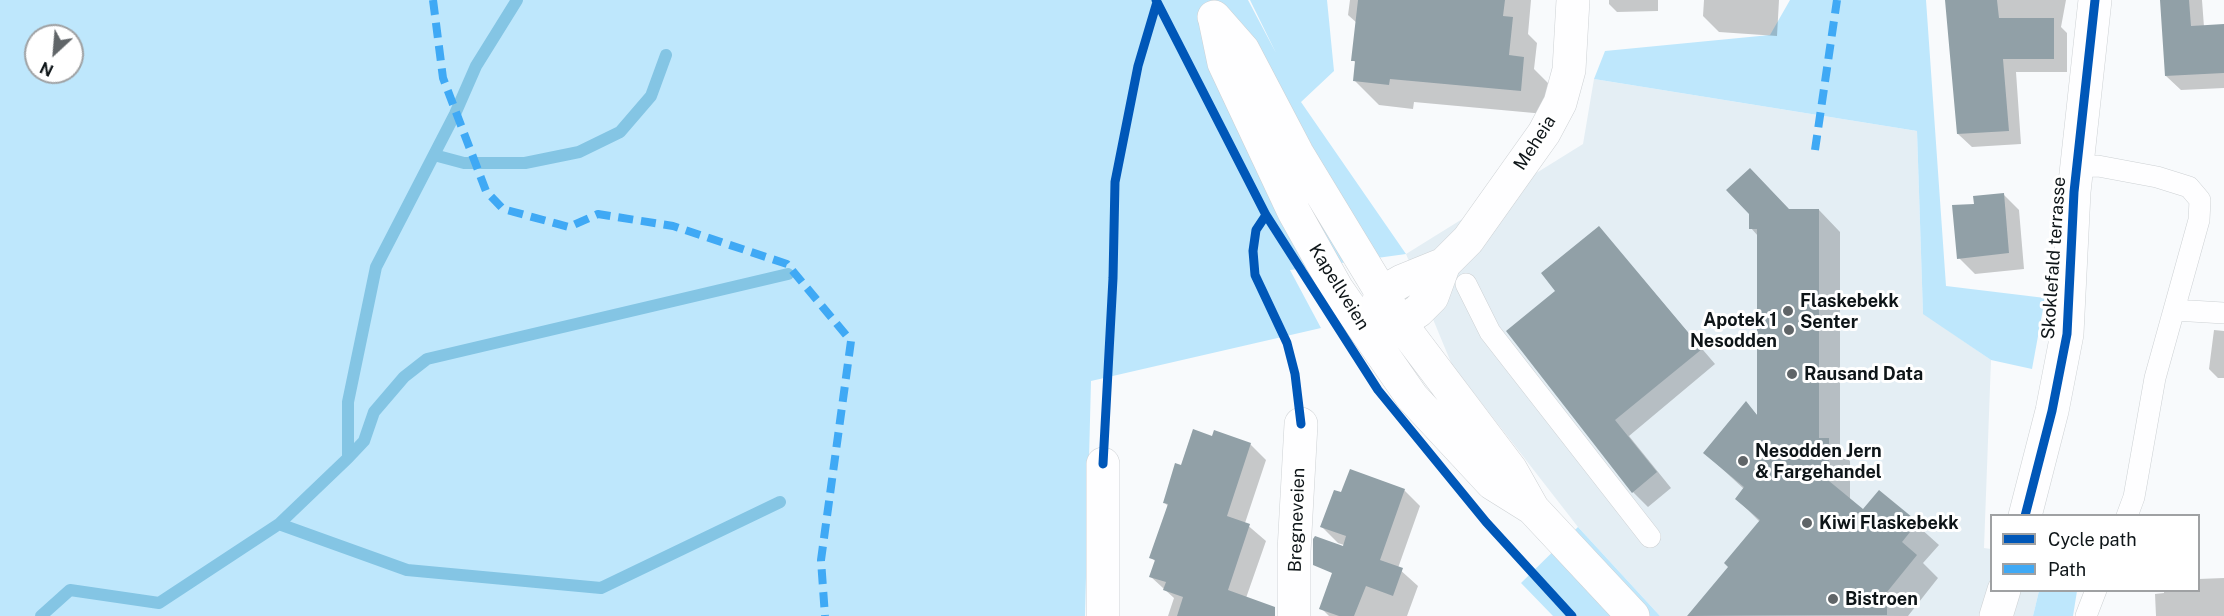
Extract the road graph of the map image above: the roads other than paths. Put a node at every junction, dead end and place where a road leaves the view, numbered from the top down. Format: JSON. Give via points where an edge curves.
{"nodes":[{"id":1,"x":1574,"y":0,"type":"edge"},
{"id":2,"x":2095,"y":0,"type":"edge"},
{"id":3,"x":1210,"y":9,"type":"edge"},
{"id":4,"x":2077,"y":167,"type":"junction"},
{"id":5,"x":1455,"y":274,"type":"junction"},
{"id":6,"x":1383,"y":292,"type":"junction"},
{"id":7,"x":2174,"y":310,"type":"junction"},
{"id":8,"x":2224,"y":313,"type":"edge"},
{"id":9,"x":1401,"y":323,"type":"junction"},
{"id":10,"x":1365,"y":331,"type":"junction"},
{"id":11,"x":1301,"y":424,"type":"dead end"},
{"id":12,"x":1103,"y":464,"type":"dead end"},
{"id":13,"x":1533,"y":509,"type":"junction"},
{"id":14,"x":2026,"y":514,"type":"edge"},
{"id":15,"x":2128,"y":514,"type":"edge"},
{"id":16,"x":1650,"y":537,"type":"dead end"},
{"id":17,"x":2004,"y":592,"type":"edge"},
{"id":18,"x":2096,"y":592,"type":"edge"},
{"id":19,"x":1103,"y":616,"type":"edge"},
{"id":20,"x":1294,"y":616,"type":"edge"},
{"id":21,"x":1633,"y":616,"type":"edge"},
{"id":22,"x":1996,"y":616,"type":"edge"},
{"id":23,"x":2086,"y":616,"type":"edge"}],
"edges":[{"from":1,"to":5,"type":"street","name":"Meheia","via":[[1569,70],[1560,103],[1544,133],[1468,240]]},
{"from":2,"to":4,"type":"street","name":"Skoklefald terrasse"},
{"from":3,"to":6,"type":"street","name":"Kapellveien","via":[[1243,50],[1297,153]]},
{"from":3,"to":10,"type":"street","name":"Kapellveien","via":[[1224,63],[1275,173],[1336,289]]},
{"from":4,"to":7,"type":"lane","via":[[2098,166],[2157,177],[2188,186],[2200,200],[2199,220]]},
{"from":4,"to":14,"type":"street","name":"Skoklefald terrasse","via":[[2067,334]]},
{"from":5,"to":6,"type":"street","name":"Meheia","via":[[1402,281]]},
{"from":5,"to":9,"type":"street","name":"Meheia"},
{"from":5,"to":16,"type":"lane","via":[[1490,332]]},
{"from":6,"to":9,"type":"street","name":"Kapellveien"},
{"from":6,"to":10,"type":"street"},
{"from":7,"to":8,"type":"lane"},
{"from":7,"to":15,"type":"lane","via":[[2155,378]]},
{"from":9,"to":10,"type":"street","name":"Meheia"},
{"from":9,"to":13,"type":"street","name":"Kapellveien","via":[[1511,470]]},
{"from":10,"to":13,"type":"street","name":"Kapellveien","via":[[1412,396],[1492,483]]},
{"from":11,"to":20,"type":"street","name":"Bregneveien"},
{"from":12,"to":19,"type":"street"},
{"from":13,"to":21,"type":"street","name":"Kapellveien"},
{"from":17,"to":22,"type":"street"},
{"from":18,"to":23,"type":"lane"}]}
